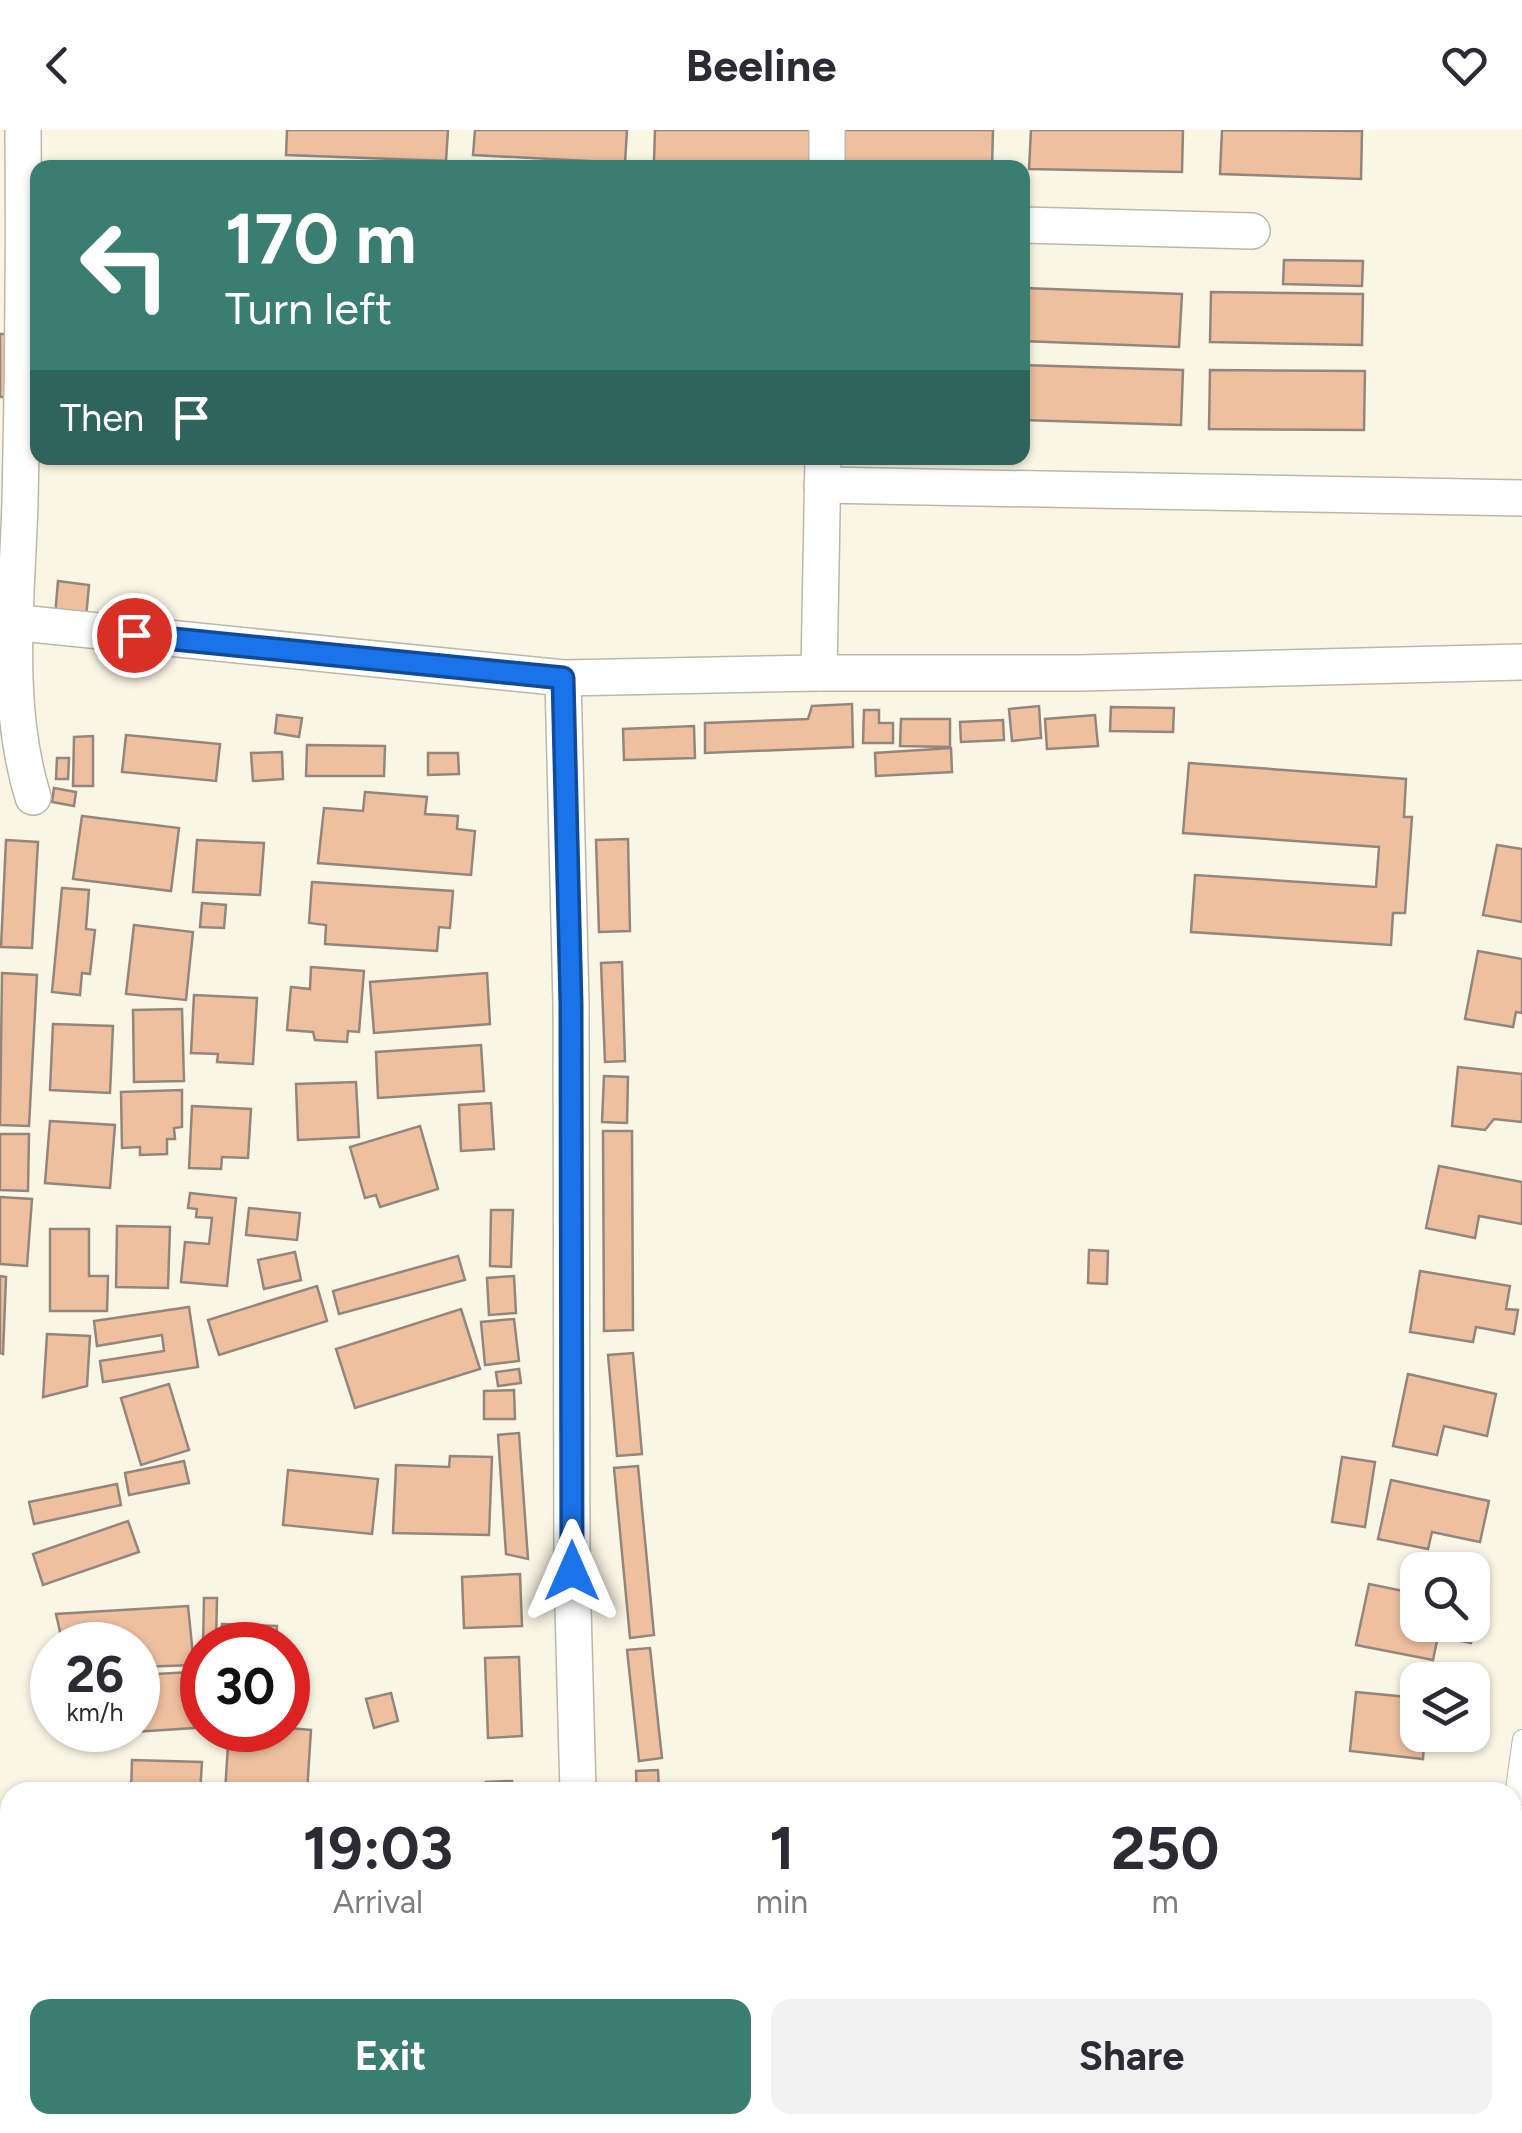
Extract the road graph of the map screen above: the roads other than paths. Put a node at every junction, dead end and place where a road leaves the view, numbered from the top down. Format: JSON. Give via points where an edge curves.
{"nodes":[{"id":1,"x":23,"y":130,"type":"edge"},
{"id":2,"x":827,"y":130,"type":"edge"},
{"id":3,"x":826,"y":160,"type":"edge"},
{"id":4,"x":12,"y":204,"type":"edge"},
{"id":5,"x":1030,"y":225,"type":"edge"},
{"id":6,"x":1252,"y":231,"type":"dead end"},
{"id":7,"x":822,"y":472,"type":"edge"},
{"id":8,"x":1522,"y":498,"type":"edge"},
{"id":9,"x":8,"y":622,"type":"edge"},
{"id":10,"x":1522,"y":662,"type":"edge"},
{"id":11,"x":820,"y":673,"type":"junction"},
{"id":12,"x":563,"y":678,"type":"junction"},
{"id":13,"x":32,"y":798,"type":"dead end"},
{"id":14,"x":1522,"y":1739,"type":"edge"},
{"id":15,"x":578,"y":1782,"type":"edge"},
{"id":16,"x":1516,"y":1782,"type":"edge"}],
"edges":[{"from":1,"to":4,"type":"street"},
{"from":2,"to":3,"type":"street"},
{"from":4,"to":9,"type":"street"},
{"from":5,"to":6,"type":"street"},
{"from":7,"to":8,"type":"street"},
{"from":7,"to":11,"type":"street"},
{"from":9,"to":12,"type":"street"},
{"from":9,"to":13,"type":"street","via":[[20,757]]},
{"from":10,"to":11,"type":"street"},
{"from":11,"to":12,"type":"street"},
{"from":12,"to":15,"type":"street"},
{"from":14,"to":16,"type":"lane"}]}
